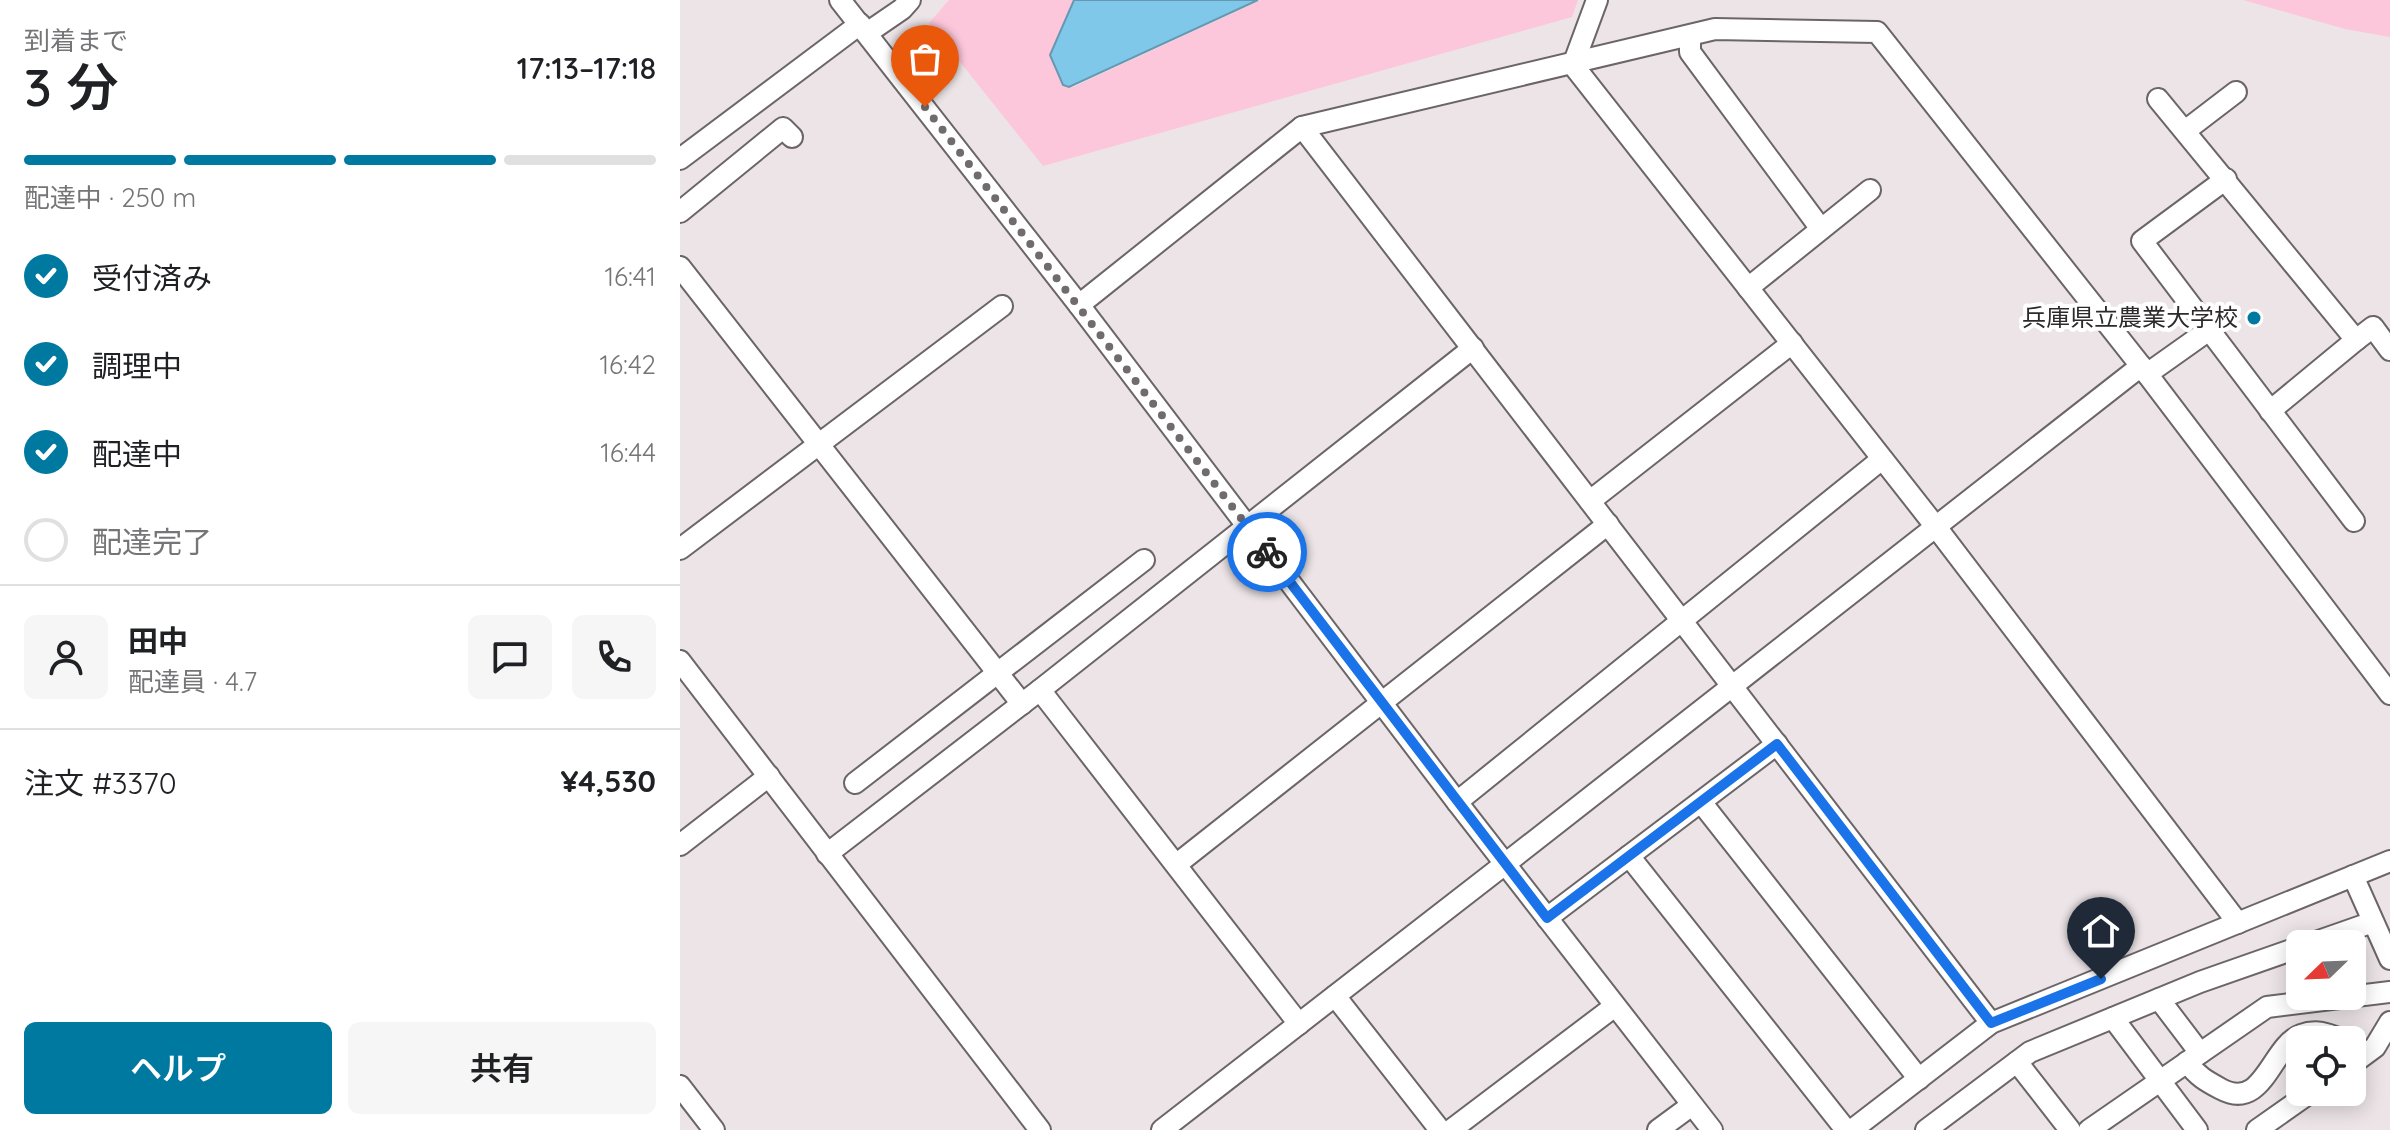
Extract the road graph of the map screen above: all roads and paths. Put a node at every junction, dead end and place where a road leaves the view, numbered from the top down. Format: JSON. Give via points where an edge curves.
{"nodes":[{"id":1,"x":840,"y":0,"type":"edge"},
{"id":2,"x":910,"y":0,"type":"edge"},
{"id":3,"x":1597,"y":0,"type":"edge"},
{"id":4,"x":864,"y":29,"type":"junction"},
{"id":5,"x":1690,"y":36,"type":"junction"},
{"id":6,"x":1573,"y":65,"type":"junction"},
{"id":7,"x":2236,"y":92,"type":"dead end"},
{"id":8,"x":2158,"y":99,"type":"dead end"},
{"id":9,"x":1302,"y":127,"type":"junction"},
{"id":10,"x":2185,"y":131,"type":"junction"},
{"id":11,"x":792,"y":137,"type":"dead end"},
{"id":12,"x":680,"y":159,"type":"edge"},
{"id":13,"x":2226,"y":179,"type":"junction"},
{"id":14,"x":1870,"y":190,"type":"dead end"},
{"id":15,"x":680,"y":212,"type":"edge"},
{"id":16,"x":1821,"y":229,"type":"junction"},
{"id":17,"x":680,"y":267,"type":"edge"},
{"id":18,"x":1748,"y":288,"type":"junction"},
{"id":19,"x":1079,"y":305,"type":"junction"},
{"id":20,"x":1002,"y":306,"type":"dead end"},
{"id":21,"x":2209,"y":330,"type":"junction"},
{"id":22,"x":2356,"y":340,"type":"junction"},
{"id":23,"x":1792,"y":343,"type":"junction"},
{"id":24,"x":1473,"y":348,"type":"junction"},
{"id":25,"x":2390,"y":350,"type":"edge"},
{"id":26,"x":2144,"y":370,"type":"junction"},
{"id":27,"x":2270,"y":411,"type":"junction"},
{"id":28,"x":819,"y":442,"type":"junction"},
{"id":29,"x":1882,"y":459,"type":"junction"},
{"id":30,"x":1590,"y":501,"type":"junction"},
{"id":31,"x":2354,"y":521,"type":"dead end"},
{"id":32,"x":1608,"y":524,"type":"junction"},
{"id":33,"x":1248,"y":526,"type":"junction"},
{"id":34,"x":1936,"y":527,"type":"junction"},
{"id":35,"x":680,"y":549,"type":"edge"},
{"id":36,"x":1144,"y":560,"type":"dead end"},
{"id":37,"x":1683,"y":621,"type":"junction"},
{"id":38,"x":680,"y":661,"type":"edge"},
{"id":39,"x":997,"y":672,"type":"junction"},
{"id":40,"x":1733,"y":686,"type":"junction"},
{"id":41,"x":1040,"y":690,"type":"junction"},
{"id":42,"x":2390,"y":694,"type":"edge"},
{"id":43,"x":1381,"y":701,"type":"junction"},
{"id":44,"x":1022,"y":704,"type":"junction"},
{"id":45,"x":1777,"y":744,"type":"junction"},
{"id":46,"x":769,"y":776,"type":"junction"},
{"id":47,"x":855,"y":783,"type":"dead end"},
{"id":48,"x":1457,"y":802,"type":"junction"},
{"id":49,"x":1701,"y":802,"type":"junction"},
{"id":50,"x":680,"y":845,"type":"edge"},
{"id":51,"x":827,"y":854,"type":"junction"},
{"id":52,"x":1629,"y":856,"type":"junction"},
{"id":53,"x":2390,"y":861,"type":"edge"},
{"id":54,"x":1177,"y":864,"type":"junction"},
{"id":55,"x":1505,"y":864,"type":"junction"},
{"id":56,"x":2353,"y":876,"type":"junction"},
{"id":57,"x":1547,"y":918,"type":"junction"},
{"id":58,"x":2373,"y":922,"type":"junction"},
{"id":59,"x":2238,"y":923,"type":"junction"},
{"id":60,"x":2350,"y":930,"type":"edge"},
{"id":61,"x":2286,"y":952,"type":"edge"},
{"id":62,"x":2390,"y":959,"type":"edge"},
{"id":63,"x":2390,"y":992,"type":"edge"},
{"id":64,"x":1335,"y":996,"type":"junction"},
{"id":65,"x":2159,"y":999,"type":"junction"},
{"id":66,"x":1615,"y":1006,"type":"junction"},
{"id":67,"x":2113,"y":1018,"type":"junction"},
{"id":68,"x":2390,"y":1022,"type":"edge"},
{"id":69,"x":1991,"y":1023,"type":"junction"},
{"id":70,"x":1299,"y":1024,"type":"junction"},
{"id":71,"x":2286,"y":1048,"type":"edge"},
{"id":72,"x":2366,"y":1051,"type":"edge"},
{"id":73,"x":2193,"y":1058,"type":"junction"},
{"id":74,"x":2017,"y":1062,"type":"junction"},
{"id":75,"x":1919,"y":1079,"type":"junction"},
{"id":76,"x":2161,"y":1081,"type":"junction"},
{"id":77,"x":680,"y":1086,"type":"edge"},
{"id":78,"x":1692,"y":1105,"type":"junction"},
{"id":79,"x":2291,"y":1106,"type":"edge"},
{"id":80,"x":2118,"y":1122,"type":"edge"},
{"id":81,"x":714,"y":1130,"type":"edge"},
{"id":82,"x":1040,"y":1130,"type":"edge"},
{"id":83,"x":1162,"y":1130,"type":"edge"},
{"id":84,"x":1440,"y":1130,"type":"edge"},
{"id":85,"x":1451,"y":1130,"type":"edge"},
{"id":86,"x":1658,"y":1130,"type":"edge"},
{"id":87,"x":1712,"y":1130,"type":"edge"},
{"id":88,"x":1849,"y":1130,"type":"edge"},
{"id":89,"x":1926,"y":1130,"type":"edge"},
{"id":90,"x":2070,"y":1130,"type":"edge"},
{"id":91,"x":2089,"y":1130,"type":"edge"},
{"id":92,"x":2197,"y":1130,"type":"edge"},
{"id":93,"x":2257,"y":1130,"type":"edge"}],
"edges":[{"from":1,"to":4,"type":"lane"},
{"from":2,"to":4,"type":"lane"},
{"from":3,"to":6,"type":"lane"},
{"from":4,"to":12,"type":"lane"},
{"from":4,"to":19,"type":"lane"},
{"from":5,"to":6,"type":"lane"},
{"from":5,"to":16,"type":"lane","via":[[1690,52]]},
{"from":5,"to":26,"type":"lane","via":[[1715,29],[1877,32]]},
{"from":6,"to":9,"type":"lane"},
{"from":6,"to":18,"type":"lane"},
{"from":7,"to":10,"type":"lane"},
{"from":8,"to":10,"type":"lane"},
{"from":9,"to":19,"type":"lane"},
{"from":9,"to":24,"type":"lane"},
{"from":10,"to":13,"type":"lane"},
{"from":11,"to":15,"type":"lane","via":[[783,128]]},
{"from":13,"to":21,"type":"lane","via":[[2142,241]]},
{"from":13,"to":22,"type":"lane"},
{"from":14,"to":16,"type":"lane"},
{"from":16,"to":18,"type":"lane"},
{"from":17,"to":28,"type":"lane"},
{"from":18,"to":23,"type":"lane"},
{"from":19,"to":33,"type":"lane"},
{"from":20,"to":28,"type":"lane"},
{"from":21,"to":26,"type":"lane"},
{"from":21,"to":27,"type":"lane"},
{"from":22,"to":25,"type":"lane","via":[[2373,327]]},
{"from":22,"to":27,"type":"lane"},
{"from":23,"to":29,"type":"lane"},
{"from":23,"to":30,"type":"lane"},
{"from":24,"to":30,"type":"lane"},
{"from":24,"to":33,"type":"lane"},
{"from":26,"to":34,"type":"lane"},
{"from":26,"to":42,"type":"lane"},
{"from":27,"to":31,"type":"lane"},
{"from":28,"to":35,"type":"lane"},
{"from":28,"to":39,"type":"lane"},
{"from":29,"to":34,"type":"lane"},
{"from":29,"to":37,"type":"lane"},
{"from":30,"to":32,"type":"lane"},
{"from":32,"to":37,"type":"lane"},
{"from":32,"to":43,"type":"lane"},
{"from":33,"to":41,"type":"lane"},
{"from":33,"to":43,"type":"lane"},
{"from":34,"to":40,"type":"lane"},
{"from":34,"to":59,"type":"lane"},
{"from":36,"to":39,"type":"lane"},
{"from":37,"to":40,"type":"lane"},
{"from":37,"to":48,"type":"lane"},
{"from":38,"to":46,"type":"lane"},
{"from":39,"to":44,"type":"lane"},
{"from":39,"to":47,"type":"lane"},
{"from":40,"to":45,"type":"lane"},
{"from":40,"to":55,"type":"lane"},
{"from":41,"to":44,"type":"lane"},
{"from":41,"to":54,"type":"lane"},
{"from":43,"to":48,"type":"lane"},
{"from":43,"to":54,"type":"lane"},
{"from":44,"to":51,"type":"lane"},
{"from":45,"to":49,"type":"lane"},
{"from":45,"to":69,"type":"lane"},
{"from":46,"to":50,"type":"lane"},
{"from":46,"to":51,"type":"lane"},
{"from":48,"to":55,"type":"lane"},
{"from":49,"to":52,"type":"lane"},
{"from":49,"to":75,"type":"lane"},
{"from":51,"to":82,"type":"lane"},
{"from":52,"to":57,"type":"lane"},
{"from":52,"to":88,"type":"lane"},
{"from":53,"to":56,"type":"lane"},
{"from":54,"to":70,"type":"lane"},
{"from":55,"to":57,"type":"lane"},
{"from":55,"to":64,"type":"lane"},
{"from":56,"to":58,"type":"lane"},
{"from":56,"to":59,"type":"lane"},
{"from":57,"to":66,"type":"lane"},
{"from":58,"to":60,"type":"lane"},
{"from":58,"to":62,"type":"lane"},
{"from":59,"to":69,"type":"lane"},
{"from":61,"to":65,"type":"lane"},
{"from":63,"to":73,"type":"lane","via":[[2267,1007]]},
{"from":64,"to":70,"type":"lane"},
{"from":64,"to":84,"type":"lane"},
{"from":65,"to":67,"type":"lane"},
{"from":65,"to":73,"type":"lane"},
{"from":66,"to":78,"type":"lane"},
{"from":66,"to":85,"type":"lane"},
{"from":67,"to":74,"type":"lane"},
{"from":67,"to":76,"type":"lane"},
{"from":68,"to":72,"type":"lane","via":[[2375,1047]]},
{"from":69,"to":75,"type":"lane"},
{"from":70,"to":83,"type":"lane"},
{"from":71,"to":73,"type":"lane","via":[[2257,1086],[2243,1093],[2230,1094],[2198,1077]]},
{"from":73,"to":76,"type":"lane"},
{"from":74,"to":89,"type":"lane"},
{"from":74,"to":90,"type":"lane"},
{"from":75,"to":88,"type":"lane"},
{"from":76,"to":80,"type":"lane"},
{"from":76,"to":92,"type":"lane"},
{"from":77,"to":81,"type":"lane"},
{"from":78,"to":86,"type":"lane"},
{"from":78,"to":87,"type":"lane"},
{"from":79,"to":93,"type":"lane"},
{"from":80,"to":91,"type":"lane"}]}
